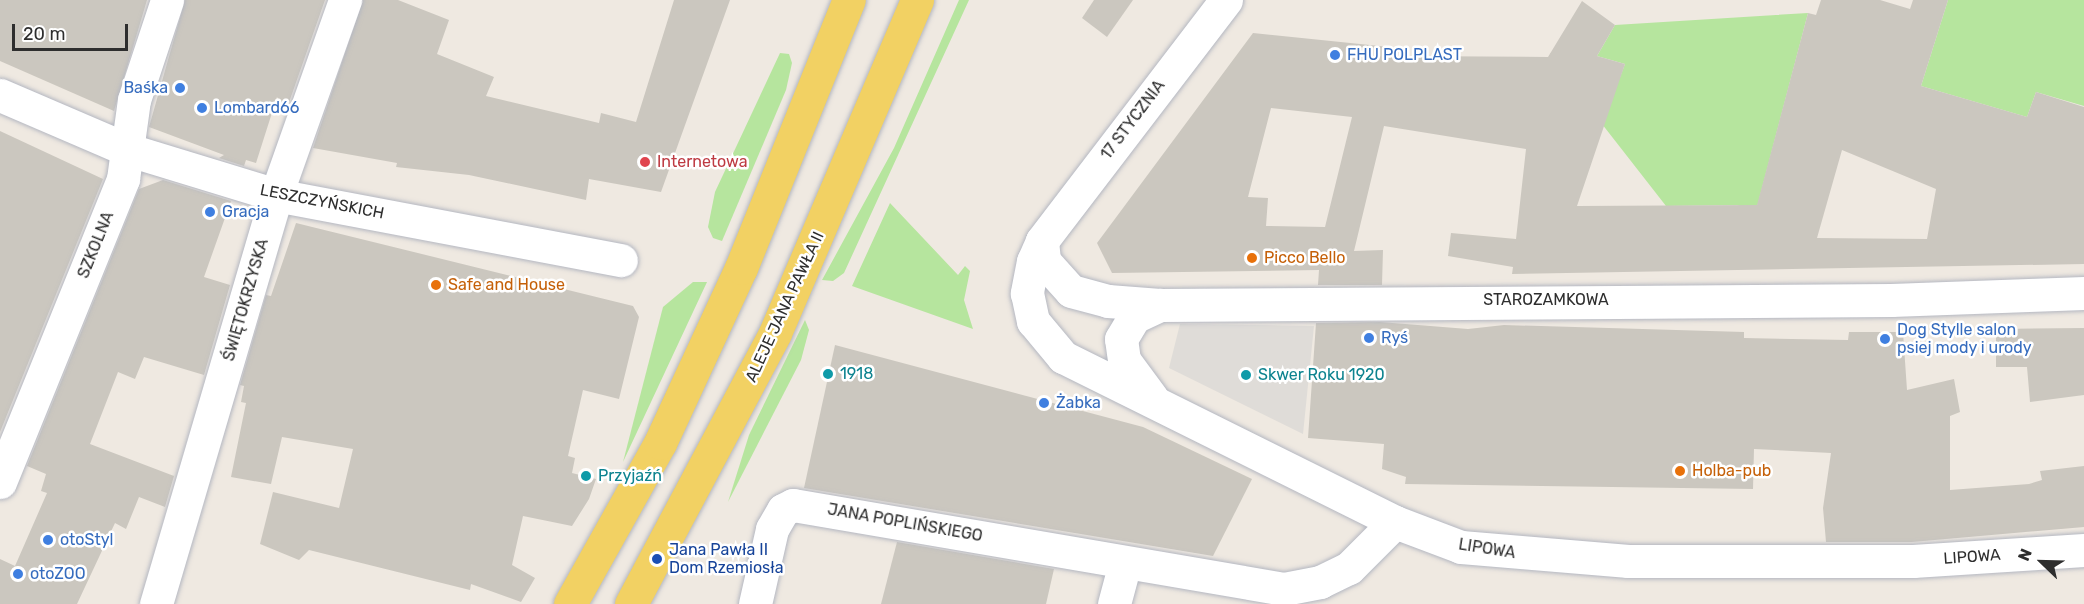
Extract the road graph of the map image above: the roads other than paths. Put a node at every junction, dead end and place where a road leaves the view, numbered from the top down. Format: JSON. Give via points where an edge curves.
{"nodes":[{"id":1,"x":167,"y":0,"type":"edge"},
{"id":2,"x":345,"y":0,"type":"edge"},
{"id":3,"x":849,"y":0,"type":"edge"},
{"id":4,"x":917,"y":0,"type":"edge"},
{"id":5,"x":1226,"y":0,"type":"edge"},
{"id":6,"x":0,"y":94,"type":"edge"},
{"id":7,"x":126,"y":149,"type":"junction"},
{"id":8,"x":276,"y":195,"type":"junction"},
{"id":9,"x":1042,"y":241,"type":"junction"},
{"id":10,"x":621,"y":260,"type":"dead end"},
{"id":11,"x":2084,"y":293,"type":"edge"},
{"id":12,"x":1160,"y":305,"type":"junction"},
{"id":13,"x":1155,"y":401,"type":"junction"},
{"id":14,"x":0,"y":481,"type":"edge"},
{"id":15,"x":1395,"y":522,"type":"junction"},
{"id":16,"x":2084,"y":550,"type":"edge"},
{"id":17,"x":1125,"y":563,"type":"junction"},
{"id":18,"x":156,"y":604,"type":"edge"},
{"id":19,"x":570,"y":604,"type":"edge"},
{"id":20,"x":631,"y":604,"type":"edge"},
{"id":21,"x":755,"y":604,"type":"edge"},
{"id":22,"x":1114,"y":604,"type":"edge"}],
"edges":[{"from":1,"to":7,"type":"street","name":"SZKOLNA","via":[[134,100]]},
{"from":2,"to":8,"type":"street","name":"ŚWIĘTOKRZYSKA"},
{"from":3,"to":19,"type":"main road","via":[[731,289],[660,443]]},
{"from":4,"to":20,"type":"main road","name":"ALEJE JANA PAWŁA II","via":[[775,333]]},
{"from":5,"to":9,"type":"street","name":"17 STYCZNIA"},
{"from":6,"to":7,"type":"street","name":"LESZCZYŃSKICH"},
{"from":7,"to":8,"type":"street","name":"LESZCZYŃSKICH"},
{"from":7,"to":14,"type":"street","name":"SZKOLNA","via":[[123,179]]},
{"from":8,"to":10,"type":"street","name":"LESZCZYŃSKICH"},
{"from":8,"to":18,"type":"street","name":"ŚWIĘTOKRZYSKA"},
{"from":9,"to":12,"type":"street","name":"STAROZAMKOWA","via":[[1044,261],[1071,291],[1108,301]]},
{"from":9,"to":13,"type":"street","name":"LIPOWA","via":[[1028,293],[1039,332],[1063,357]]},
{"from":11,"to":12,"type":"street","name":"STAROZAMKOWA","via":[[1891,300]]},
{"from":12,"to":13,"type":"street","via":[[1134,317],[1121,339],[1124,360]]},
{"from":13,"to":15,"type":"street","name":"LIPOWA"},
{"from":15,"to":16,"type":"street","name":"LIPOWA","via":[[1461,547],[1628,561],[1913,561]]},
{"from":15,"to":17,"type":"street","name":"JANA POPLIŃSKIEGO","via":[[1349,568],[1320,582],[1284,589]]},
{"from":17,"to":21,"type":"street","name":"JANA POPLIŃSKIEGO","via":[[793,505],[783,510],[772,529]]},
{"from":17,"to":22,"type":"street"}]}
